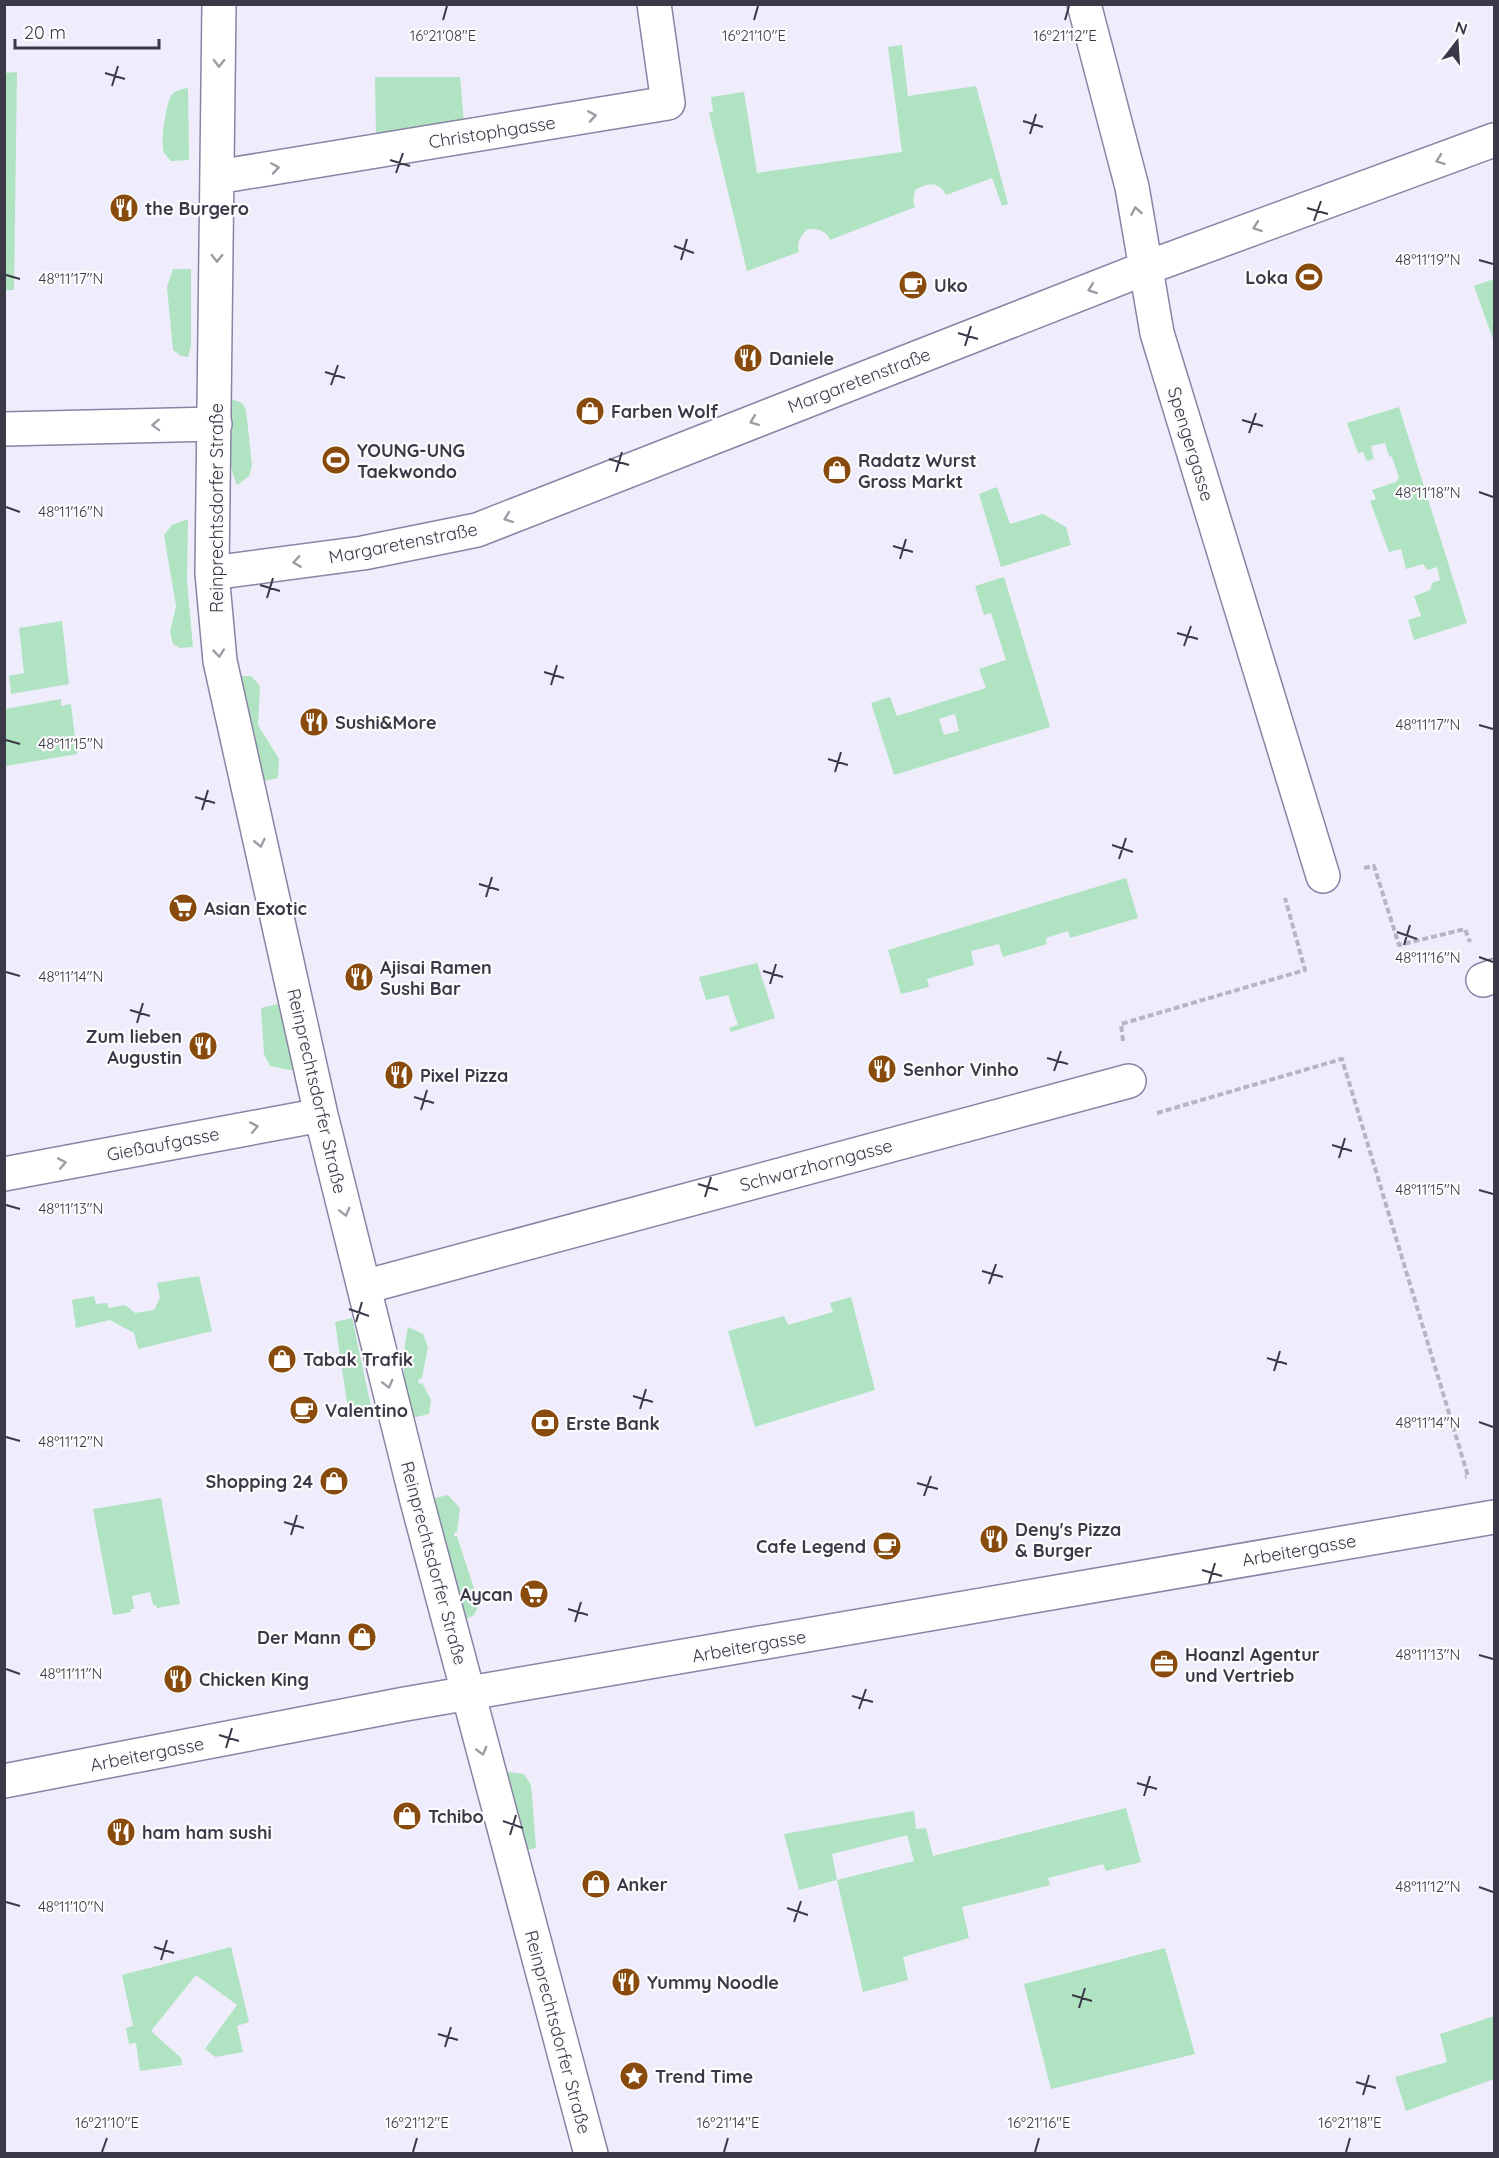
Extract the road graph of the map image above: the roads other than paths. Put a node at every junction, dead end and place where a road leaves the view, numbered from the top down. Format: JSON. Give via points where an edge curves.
{"nodes":[{"id":1,"x":219,"y":4,"type":"edge"},
{"id":2,"x":654,"y":4,"type":"edge"},
{"id":3,"x":1084,"y":4,"type":"edge"},
{"id":4,"x":1494,"y":140,"type":"edge"},
{"id":5,"x":218,"y":177,"type":"junction"},
{"id":6,"x":1146,"y":268,"type":"junction"},
{"id":7,"x":215,"y":424,"type":"junction"},
{"id":8,"x":4,"y":429,"type":"edge"},
{"id":9,"x":212,"y":573,"type":"junction"},
{"id":10,"x":1323,"y":876,"type":"road end"},
{"id":11,"x":1129,"y":1081,"type":"road end"},
{"id":12,"x":321,"y":1115,"type":"junction"},
{"id":13,"x":4,"y":1174,"type":"edge"},
{"id":14,"x":364,"y":1287,"type":"junction"},
{"id":15,"x":1494,"y":1517,"type":"edge"},
{"id":16,"x":467,"y":1694,"type":"junction"},
{"id":17,"x":4,"y":1781,"type":"edge"},
{"id":18,"x":591,"y":2154,"type":"edge"}],
"edges":[{"from":1,"to":5,"type":"street","name":"Reinprechtsdorfer Straße","one_way":true},
{"from":5,"to":2,"type":"street","name":"Christophgasse","one_way":true,"via":[[668,103]]},
{"from":6,"to":3,"type":"street","name":"Spengergasse","one_way":true,"via":[[1132,188]]},
{"from":4,"to":6,"type":"street","name":"Margaretenstraße","one_way":true},
{"from":5,"to":7,"type":"street","name":"Reinprechtsdorfer Straße","one_way":true},
{"from":6,"to":9,"type":"street","name":"Margaretenstraße","one_way":true,"via":[[477,530],[363,554]]},
{"from":6,"to":10,"type":"street","name":"Spengergasse","via":[[1158,333]]},
{"from":7,"to":8,"type":"street","one_way":true},
{"from":7,"to":9,"type":"street","name":"Reinprechtsdorfer Straße"},
{"from":9,"to":12,"type":"street","name":"Reinprechtsdorfer Straße","one_way":true,"via":[[220,661]]},
{"from":11,"to":14,"type":"street","name":"Schwarzhorngasse"},
{"from":13,"to":12,"type":"street","name":"Gießaufgasse","one_way":true},
{"from":12,"to":14,"type":"street","name":"Reinprechtsdorfer Straße","one_way":true},
{"from":14,"to":16,"type":"street","name":"Reinprechtsdorfer Straße","one_way":true},
{"from":15,"to":16,"type":"street","name":"Arbeitergasse"},
{"from":16,"to":17,"type":"street","name":"Arbeitergasse"},
{"from":16,"to":18,"type":"street","name":"Reinprechtsdorfer Straße","one_way":true}]}
